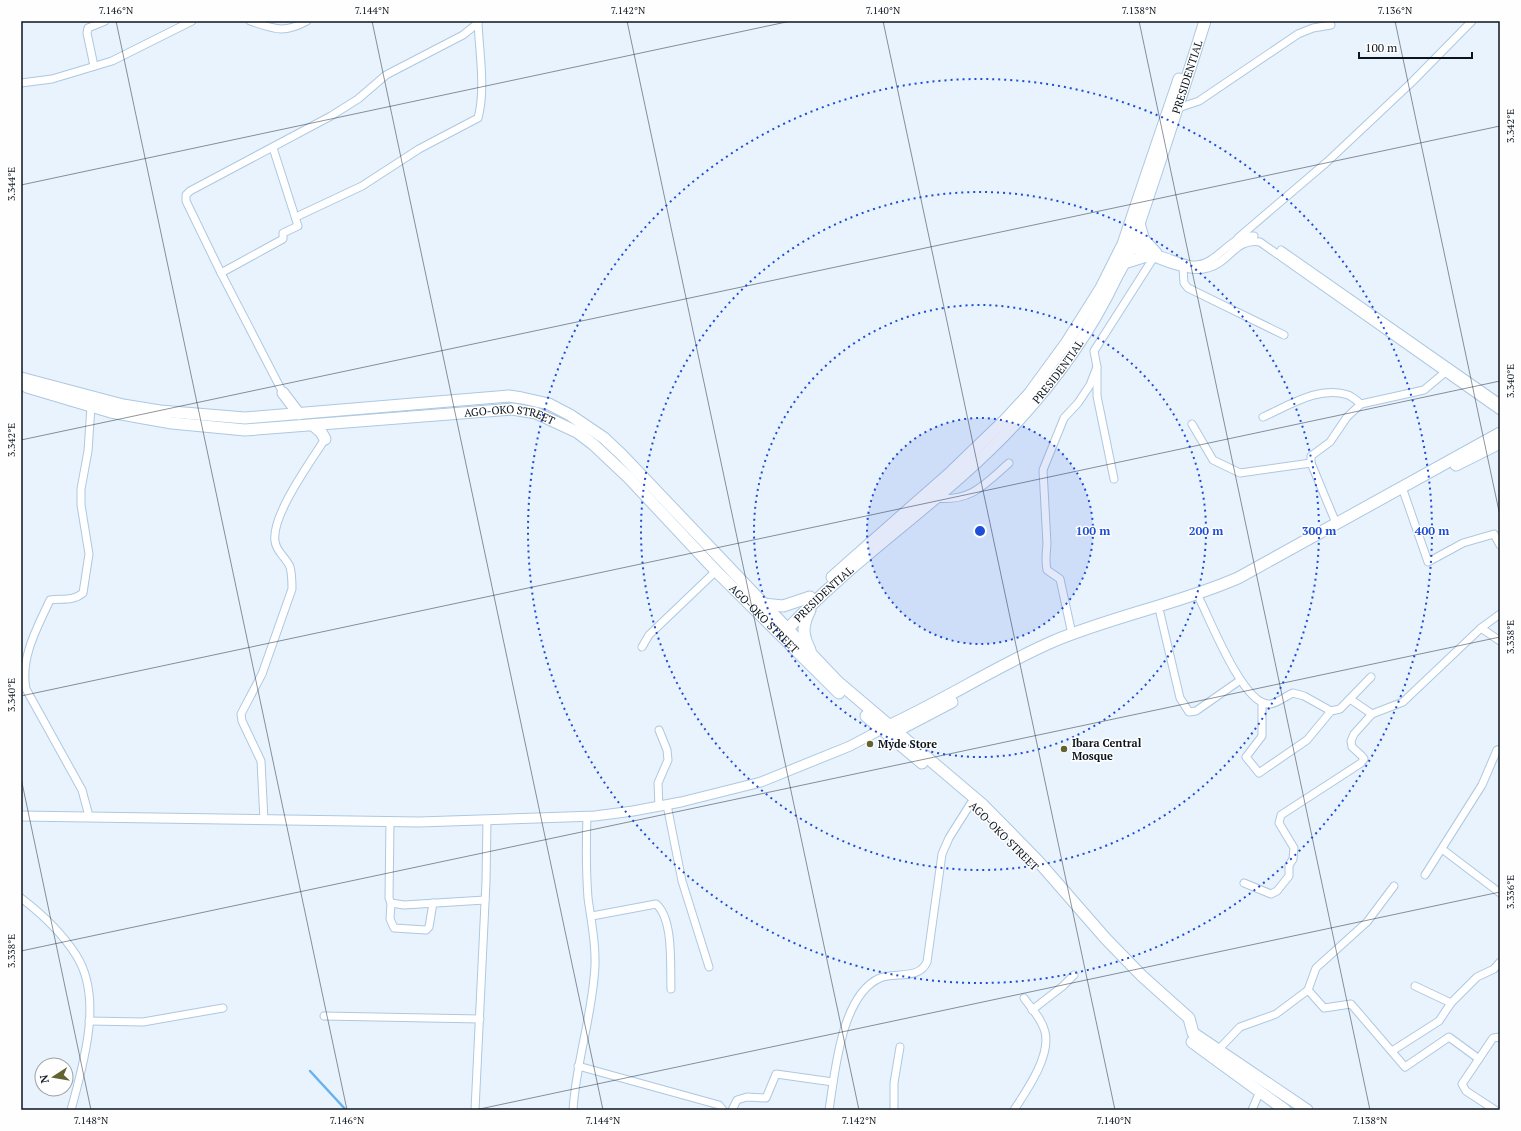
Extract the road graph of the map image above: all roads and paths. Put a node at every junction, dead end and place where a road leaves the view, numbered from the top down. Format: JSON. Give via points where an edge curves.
{"nodes":[{"id":1,"x":104,"y":21,"type":"edge"},
{"id":2,"x":192,"y":21,"type":"edge"},
{"id":3,"x":250,"y":21,"type":"edge"},
{"id":4,"x":307,"y":21,"type":"edge"},
{"id":5,"x":1197,"y":21,"type":"edge"},
{"id":6,"x":1205,"y":21,"type":"edge"},
{"id":7,"x":1472,"y":21,"type":"edge"},
{"id":8,"x":478,"y":22,"type":"edge"},
{"id":9,"x":1331,"y":25,"type":"dead end"},
{"id":10,"x":94,"y":66,"type":"junction"},
{"id":11,"x":21,"y":83,"type":"edge"},
{"id":12,"x":1178,"y":108,"type":"junction"},
{"id":13,"x":273,"y":148,"type":"junction"},
{"id":14,"x":296,"y":217,"type":"junction"},
{"id":15,"x":1139,"y":224,"type":"junction"},
{"id":16,"x":1234,"y":241,"type":"junction"},
{"id":17,"x":1128,"y":243,"type":"junction"},
{"id":18,"x":1153,"y":255,"type":"junction"},
{"id":19,"x":1124,"y":263,"type":"junction"},
{"id":20,"x":1183,"y":267,"type":"junction"},
{"id":21,"x":220,"y":273,"type":"junction"},
{"id":22,"x":1284,"y":335,"type":"dead end"},
{"id":23,"x":1097,"y":367,"type":"junction"},
{"id":24,"x":1448,"y":369,"type":"junction"},
{"id":25,"x":21,"y":380,"type":"edge"},
{"id":26,"x":283,"y":393,"type":"junction"},
{"id":27,"x":1500,"y":403,"type":"edge"},
{"id":28,"x":1361,"y":404,"type":"junction"},
{"id":29,"x":90,"y":406,"type":"junction"},
{"id":30,"x":1500,"y":411,"type":"edge"},
{"id":31,"x":299,"y":414,"type":"junction"},
{"id":32,"x":275,"y":416,"type":"junction"},
{"id":33,"x":1263,"y":417,"type":"dead end"},
{"id":34,"x":334,"y":423,"type":"junction"},
{"id":35,"x":1192,"y":424,"type":"dead end"},
{"id":36,"x":313,"y":425,"type":"junction"},
{"id":37,"x":1500,"y":433,"type":"edge"},
{"id":38,"x":325,"y":440,"type":"junction"},
{"id":39,"x":1500,"y":443,"type":"edge"},
{"id":40,"x":1009,"y":463,"type":"dead end"},
{"id":41,"x":1311,"y":463,"type":"junction"},
{"id":42,"x":1114,"y":479,"type":"dead end"},
{"id":43,"x":1404,"y":493,"type":"junction"},
{"id":44,"x":935,"y":498,"type":"junction"},
{"id":45,"x":1336,"y":524,"type":"junction"},
{"id":46,"x":1500,"y":545,"type":"edge"},
{"id":47,"x":716,"y":571,"type":"junction"},
{"id":48,"x":812,"y":600,"type":"junction"},
{"id":49,"x":1200,"y":600,"type":"junction"},
{"id":50,"x":763,"y":604,"type":"junction"},
{"id":51,"x":1160,"y":613,"type":"junction"},
{"id":52,"x":1500,"y":614,"type":"edge"},
{"id":53,"x":1481,"y":628,"type":"junction"},
{"id":54,"x":782,"y":630,"type":"junction"},
{"id":55,"x":1072,"y":634,"type":"junction"},
{"id":56,"x":1500,"y":641,"type":"edge"},
{"id":57,"x":642,"y":647,"type":"dead end"},
{"id":58,"x":815,"y":657,"type":"junction"},
{"id":59,"x":1371,"y":677,"type":"dead end"},
{"id":60,"x":1239,"y":681,"type":"junction"},
{"id":61,"x":1350,"y":699,"type":"junction"},
{"id":62,"x":1262,"y":703,"type":"junction"},
{"id":63,"x":1331,"y":711,"type":"junction"},
{"id":64,"x":1372,"y":714,"type":"junction"},
{"id":65,"x":660,"y":730,"type":"dead end"},
{"id":66,"x":889,"y":730,"type":"junction"},
{"id":67,"x":1500,"y":749,"type":"edge"},
{"id":68,"x":971,"y":803,"type":"junction"},
{"id":69,"x":663,"y":806,"type":"junction"},
{"id":70,"x":21,"y":816,"type":"edge"},
{"id":71,"x":89,"y":816,"type":"junction"},
{"id":72,"x":587,"y":816,"type":"junction"},
{"id":73,"x":264,"y":820,"type":"junction"},
{"id":74,"x":487,"y":820,"type":"junction"},
{"id":75,"x":390,"y":822,"type":"junction"},
{"id":76,"x":1442,"y":849,"type":"junction"},
{"id":77,"x":1425,"y":875,"type":"dead end"},
{"id":78,"x":1244,"y":884,"type":"dead end"},
{"id":79,"x":1394,"y":886,"type":"dead end"},
{"id":80,"x":1500,"y":893,"type":"edge"},
{"id":81,"x":21,"y":898,"type":"edge"},
{"id":82,"x":485,"y":900,"type":"junction"},
{"id":83,"x":391,"y":903,"type":"junction"},
{"id":84,"x":433,"y":903,"type":"junction"},
{"id":85,"x":592,"y":916,"type":"junction"},
{"id":86,"x":1500,"y":962,"type":"edge"},
{"id":87,"x":709,"y":967,"type":"dead end"},
{"id":88,"x":1074,"y":975,"type":"dead end"},
{"id":89,"x":1415,"y":986,"type":"dead end"},
{"id":90,"x":671,"y":989,"type":"dead end"},
{"id":91,"x":1308,"y":990,"type":"junction"},
{"id":92,"x":1024,"y":998,"type":"dead end"},
{"id":93,"x":1452,"y":1003,"type":"junction"},
{"id":94,"x":223,"y":1008,"type":"dead end"},
{"id":95,"x":1032,"y":1010,"type":"junction"},
{"id":96,"x":324,"y":1016,"type":"dead end"},
{"id":97,"x":480,"y":1019,"type":"junction"},
{"id":98,"x":1187,"y":1020,"type":"junction"},
{"id":99,"x":89,"y":1021,"type":"junction"},
{"id":100,"x":1191,"y":1036,"type":"junction"},
{"id":101,"x":1500,"y":1037,"type":"edge"},
{"id":102,"x":900,"y":1047,"type":"dead end"},
{"id":103,"x":1218,"y":1050,"type":"junction"},
{"id":104,"x":1392,"y":1051,"type":"junction"},
{"id":105,"x":1480,"y":1059,"type":"junction"},
{"id":106,"x":578,"y":1066,"type":"junction"},
{"id":107,"x":833,"y":1082,"type":"junction"},
{"id":108,"x":1260,"y":1091,"type":"junction"},
{"id":109,"x":71,"y":1110,"type":"edge"},
{"id":110,"x":475,"y":1110,"type":"edge"},
{"id":111,"x":573,"y":1110,"type":"edge"},
{"id":112,"x":723,"y":1110,"type":"edge"},
{"id":113,"x":732,"y":1110,"type":"edge"},
{"id":114,"x":829,"y":1110,"type":"edge"},
{"id":115,"x":894,"y":1110,"type":"edge"},
{"id":116,"x":1014,"y":1110,"type":"edge"},
{"id":117,"x":1252,"y":1110,"type":"edge"},
{"id":118,"x":1286,"y":1110,"type":"edge"},
{"id":119,"x":1307,"y":1110,"type":"edge"},
{"id":120,"x":1495,"y":1110,"type":"edge"}],
"edges":[{"from":1,"to":10,"type":"street","via":[[88,28]]},
{"from":2,"to":10,"type":"street","via":[[112,61]]},
{"from":3,"to":4,"type":"street","via":[[276,30],[293,29]]},
{"from":5,"to":17,"type":"main road"},
{"from":6,"to":12,"type":"main road","name":"PRESIDENTIAL"},
{"from":7,"to":16,"type":"street","via":[[1327,162]]},
{"from":8,"to":13,"type":"street","via":[[463,35],[386,75],[358,99]]},
{"from":8,"to":14,"type":"street","via":[[478,118],[419,149],[362,186]]},
{"from":9,"to":12,"type":"street","via":[[1298,34],[1199,101]]},
{"from":10,"to":11,"type":"street","via":[[52,79]]},
{"from":12,"to":15,"type":"main road","name":"PRESIDENTIAL"},
{"from":13,"to":14,"type":"street"},
{"from":13,"to":21,"type":"street","via":[[186,195],[186,201]]},
{"from":14,"to":21,"type":"street","via":[[298,226],[283,233],[283,239]]},
{"from":15,"to":17,"type":"main road","name":"PRESIDENTIAL"},
{"from":15,"to":18,"type":"main road","via":[[1144,240]]},
{"from":16,"to":18,"type":"street","via":[[1212,259],[1195,265]]},
{"from":16,"to":24,"type":"street","via":[[1251,236],[1272,244]]},
{"from":17,"to":18,"type":"street"},
{"from":17,"to":19,"type":"main road","name":"PRESIDENTIAL"},
{"from":17,"to":48,"type":"main road","via":[[1084,317],[1029,394],[951,472]]},
{"from":18,"to":19,"type":"main road"},
{"from":18,"to":20,"type":"street"},
{"from":18,"to":23,"type":"street","via":[[1094,351]]},
{"from":19,"to":44,"type":"main road","name":"PRESIDENTIAL","via":[[1095,317],[1040,396],[1015,424]]},
{"from":20,"to":22,"type":"street","via":[[1184,283],[1188,288]]},
{"from":20,"to":24,"type":"street","via":[[1196,271],[1210,268],[1230,255],[1242,243],[1250,240],[1260,242]]},
{"from":21,"to":26,"type":"street"},
{"from":23,"to":42,"type":"street","via":[[1097,396]]},
{"from":23,"to":55,"type":"street","via":[[1090,385],[1064,418],[1043,470],[1048,544],[1046,566],[1047,570],[1060,578]]},
{"from":24,"to":27,"type":"street"},
{"from":24,"to":28,"type":"street","via":[[1424,390]]},
{"from":24,"to":30,"type":"street"},
{"from":25,"to":29,"type":"main road","name":"AGO-OKO STREET"},
{"from":25,"to":32,"type":"main road","via":[[122,405],[160,411],[245,418]]},
{"from":26,"to":31,"type":"main road"},
{"from":26,"to":32,"type":"main road","via":[[282,405]]},
{"from":28,"to":33,"type":"street","via":[[1350,395],[1335,392],[1298,401]]},
{"from":28,"to":41,"type":"street","via":[[1330,442],[1311,456]]},
{"from":29,"to":36,"type":"main road","name":"AGO-OKO STREET","via":[[172,423],[246,430]]},
{"from":29,"to":71,"type":"street","via":[[88,450],[81,488],[81,505],[89,554],[83,593],[77,598],[50,600],[32,639],[25,663],[24,678],[26,689],[82,790]]},
{"from":31,"to":32,"type":"main road"},
{"from":31,"to":50,"type":"main road","via":[[509,396],[549,404],[604,438]]},
{"from":34,"to":36,"type":"main road","name":"AGO-OKO STREET"},
{"from":34,"to":38,"type":"main road"},
{"from":34,"to":47,"type":"main road","name":"AGO-OKO STREET","via":[[512,409],[536,413],[578,432],[594,445],[630,478]]},
{"from":35,"to":41,"type":"street","via":[[1213,460],[1240,473]]},
{"from":36,"to":38,"type":"main road","via":[[323,434]]},
{"from":37,"to":45,"type":"main road"},
{"from":38,"to":73,"type":"street","via":[[277,522],[275,542],[278,551],[290,567],[292,589],[262,674],[241,714],[261,761]]},
{"from":39,"to":43,"type":"main road"},
{"from":40,"to":44,"type":"street","via":[[971,495],[956,500]]},
{"from":41,"to":45,"type":"street"},
{"from":43,"to":46,"type":"street","via":[[1428,562],[1464,543],[1494,534]]},
{"from":43,"to":49,"type":"main road","via":[[1240,583]]},
{"from":44,"to":48,"type":"main road","name":"PRESIDENTIAL"},
{"from":45,"to":55,"type":"main road","via":[[1219,586]]},
{"from":47,"to":54,"type":"main road","name":"AGO-OKO STREET"},
{"from":47,"to":57,"type":"street","via":[[649,635]]},
{"from":48,"to":50,"type":"main road","via":[[783,606]]},
{"from":48,"to":54,"type":"main road","name":"PRESIDENTIAL"},
{"from":48,"to":58,"type":"main road","via":[[803,630]]},
{"from":49,"to":51,"type":"main road"},
{"from":49,"to":60,"type":"street"},
{"from":50,"to":54,"type":"main road"},
{"from":51,"to":60,"type":"street","via":[[1180,698],[1189,712],[1196,711]]},
{"from":51,"to":66,"type":"main road","via":[[1100,631],[1059,647]]},
{"from":52,"to":53,"type":"street"},
{"from":53,"to":56,"type":"street"},
{"from":53,"to":64,"type":"street","via":[[1403,702]]},
{"from":54,"to":58,"type":"main road"},
{"from":54,"to":66,"type":"main road","name":"AGO-OKO STREET","via":[[834,688]]},
{"from":55,"to":66,"type":"main road","via":[[1039,649]]},
{"from":58,"to":66,"type":"main road"},
{"from":59,"to":61,"type":"street"},
{"from":60,"to":62,"type":"street"},
{"from":61,"to":63,"type":"street","via":[[1340,709]]},
{"from":61,"to":64,"type":"street"},
{"from":62,"to":63,"type":"street","via":[[1276,702],[1293,693]]},
{"from":62,"to":63,"type":"street","via":[[1262,736],[1246,757],[1259,773],[1307,740]]},
{"from":64,"to":78,"type":"street","via":[[1351,741],[1352,747],[1364,759],[1361,763],[1279,818],[1280,826],[1294,848],[1289,876],[1277,891],[1271,894]]},
{"from":65,"to":69,"type":"street","via":[[668,760],[658,783]]},
{"from":66,"to":68,"type":"main road","name":"AGO-OKO STREET"},
{"from":66,"to":69,"type":"street","via":[[761,782]]},
{"from":66,"to":98,"type":"main road","via":[[994,815],[1106,939]]},
{"from":67,"to":76,"type":"street","via":[[1497,750],[1482,785]]},
{"from":68,"to":98,"type":"main road","name":"AGO-OKO STREET","via":[[1044,877],[1110,952]]},
{"from":68,"to":107,"type":"street","via":[[942,854],[929,952],[924,968],[918,972],[880,978],[866,989],[852,1007]]},
{"from":69,"to":72,"type":"street"},
{"from":69,"to":87,"type":"street","via":[[682,881]]},
{"from":70,"to":71,"type":"street"},
{"from":71,"to":73,"type":"street"},
{"from":72,"to":74,"type":"street"},
{"from":72,"to":85,"type":"street","via":[[586,862]]},
{"from":73,"to":75,"type":"street"},
{"from":74,"to":75,"type":"street"},
{"from":74,"to":82,"type":"street"},
{"from":75,"to":83,"type":"street"},
{"from":76,"to":77,"type":"street"},
{"from":76,"to":80,"type":"street"},
{"from":79,"to":91,"type":"street","via":[[1367,922],[1316,968]]},
{"from":81,"to":99,"type":"street","via":[[46,919],[77,956],[85,975],[90,1009]]},
{"from":82,"to":84,"type":"street"},
{"from":82,"to":97,"type":"street"},
{"from":83,"to":84,"type":"street"},
{"from":83,"to":84,"type":"street","via":[[390,919],[394,928],[422,931],[429,927]]},
{"from":85,"to":90,"type":"street","via":[[656,904],[662,909],[667,924]]},
{"from":85,"to":106,"type":"street","via":[[595,944],[594,982]]},
{"from":86,"to":93,"type":"street","via":[[1494,969],[1477,977]]},
{"from":88,"to":95,"type":"street"},
{"from":89,"to":93,"type":"street"},
{"from":91,"to":103,"type":"street","via":[[1276,1014],[1240,1027]]},
{"from":91,"to":104,"type":"street","via":[[1324,1008],[1350,1004]]},
{"from":92,"to":95,"type":"street"},
{"from":93,"to":104,"type":"street","via":[[1439,1021]]},
{"from":94,"to":99,"type":"street","via":[[143,1022]]},
{"from":95,"to":116,"type":"street","via":[[1045,1031],[1046,1044],[1036,1072]]},
{"from":96,"to":97,"type":"street"},
{"from":97,"to":110,"type":"street"},
{"from":98,"to":100,"type":"main road"},
{"from":99,"to":109,"type":"street"},
{"from":100,"to":103,"type":"main road"},
{"from":100,"to":108,"type":"main road"},
{"from":101,"to":105,"type":"street","via":[[1493,1038]]},
{"from":102,"to":115,"type":"street","via":[[894,1083]]},
{"from":103,"to":119,"type":"main road"},
{"from":104,"to":105,"type":"street","via":[[1406,1067],[1449,1037]]},
{"from":105,"to":120,"type":"street","via":[[1462,1084]]},
{"from":106,"to":111,"type":"street"},
{"from":106,"to":112,"type":"street","via":[[719,1105]]},
{"from":107,"to":113,"type":"street","via":[[776,1074],[766,1098],[742,1098],[737,1100]]},
{"from":107,"to":114,"type":"street"},
{"from":108,"to":117,"type":"street"},
{"from":108,"to":118,"type":"main road"}]}
